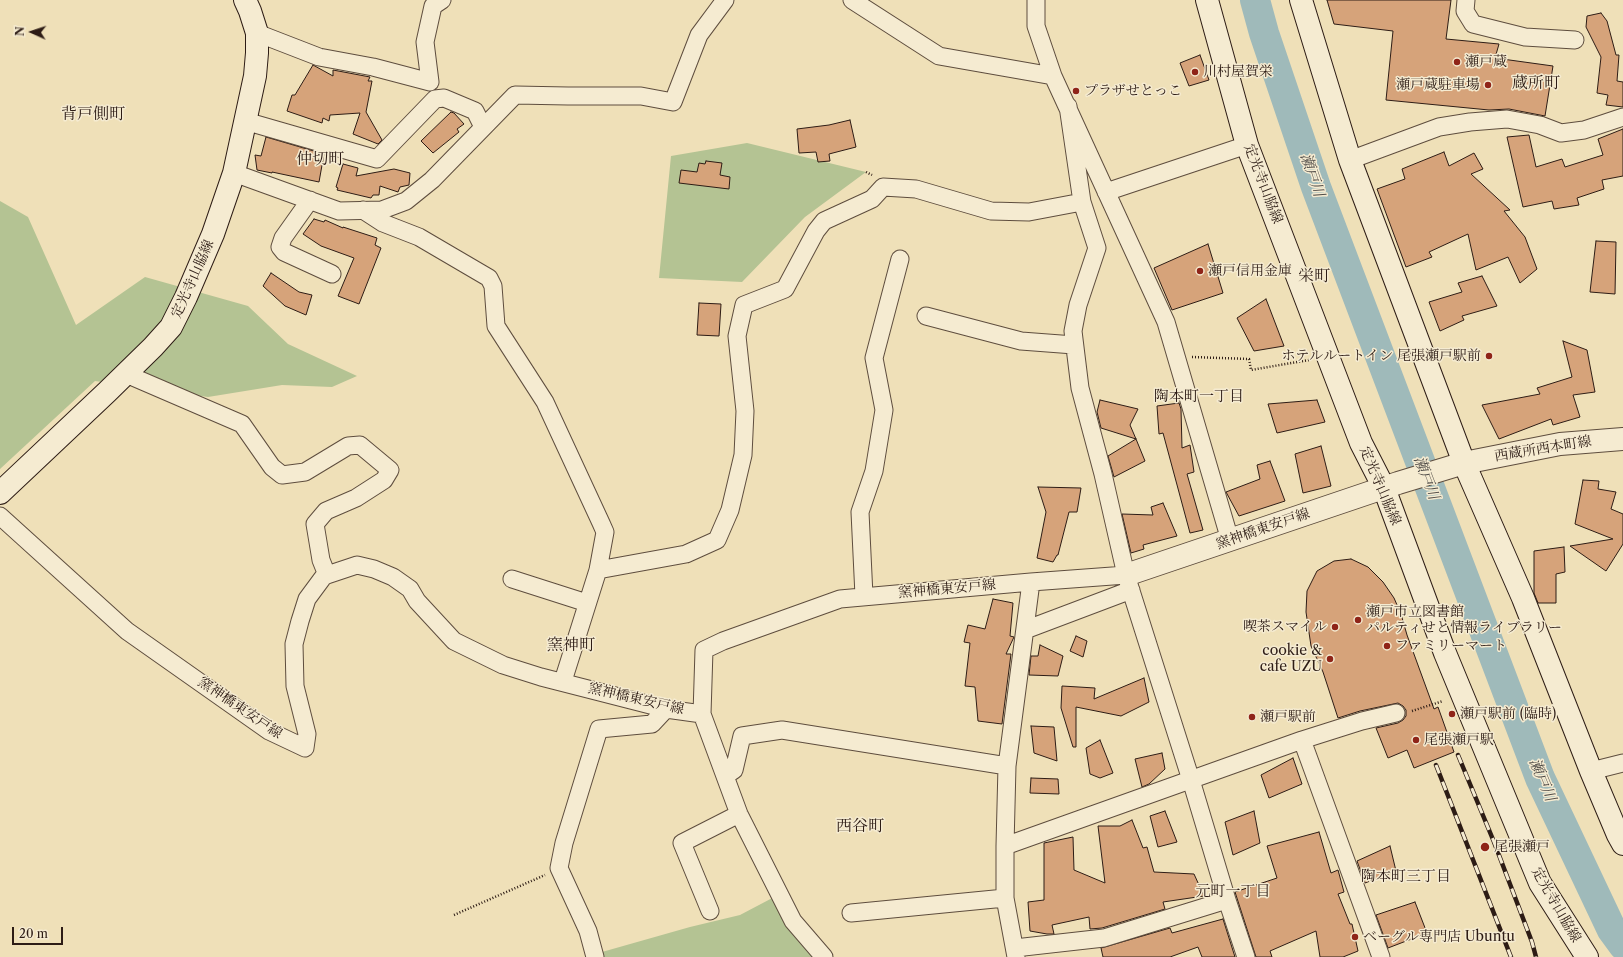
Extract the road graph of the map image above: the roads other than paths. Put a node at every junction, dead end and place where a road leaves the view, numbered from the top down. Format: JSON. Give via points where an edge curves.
{"nodes":[{"id":1,"x":245,"y":0,"type":"edge"},
{"id":2,"x":442,"y":0,"type":"edge"},
{"id":3,"x":725,"y":0,"type":"edge"},
{"id":4,"x":852,"y":0,"type":"edge"},
{"id":5,"x":1036,"y":0,"type":"edge"},
{"id":6,"x":1207,"y":0,"type":"edge"},
{"id":7,"x":1301,"y":0,"type":"edge"},
{"id":8,"x":1466,"y":0,"type":"edge"},
{"id":9,"x":257,"y":33,"type":"junction"},
{"id":10,"x":1575,"y":40,"type":"dead end"},
{"id":11,"x":1053,"y":76,"type":"junction"},
{"id":12,"x":1068,"y":106,"type":"junction"},
{"id":13,"x":1623,"y":117,"type":"edge"},
{"id":14,"x":245,"y":121,"type":"junction"},
{"id":15,"x":483,"y":128,"type":"junction"},
{"id":16,"x":1247,"y":145,"type":"junction"},
{"id":17,"x":1350,"y":160,"type":"junction"},
{"id":18,"x":234,"y":174,"type":"junction"},
{"id":19,"x":1106,"y":192,"type":"junction"},
{"id":20,"x":310,"y":200,"type":"junction"},
{"id":21,"x":1082,"y":202,"type":"junction"},
{"id":22,"x":362,"y":210,"type":"junction"},
{"id":23,"x":900,"y":259,"type":"dead end"},
{"id":24,"x":332,"y":274,"type":"dead end"},
{"id":25,"x":926,"y":316,"type":"dead end"},
{"id":26,"x":1074,"y":345,"type":"junction"},
{"id":27,"x":126,"y":374,"type":"junction"},
{"id":28,"x":1623,"y":439,"type":"edge"},
{"id":29,"x":1459,"y":464,"type":"junction"},
{"id":30,"x":1391,"y":486,"type":"junction"},
{"id":31,"x":0,"y":493,"type":"edge"},
{"id":32,"x":0,"y":516,"type":"edge"},
{"id":33,"x":1230,"y":540,"type":"junction"},
{"id":34,"x":598,"y":570,"type":"junction"},
{"id":35,"x":327,"y":575,"type":"junction"},
{"id":36,"x":512,"y":579,"type":"dead end"},
{"id":37,"x":1031,"y":582,"type":"junction"},
{"id":38,"x":1128,"y":583,"type":"junction"},
{"id":39,"x":864,"y":596,"type":"junction"},
{"id":40,"x":587,"y":603,"type":"junction"},
{"id":41,"x":1026,"y":630,"type":"junction"},
{"id":42,"x":563,"y":681,"type":"junction"},
{"id":43,"x":666,"y":709,"type":"junction"},
{"id":44,"x":1396,"y":713,"type":"road end"},
{"id":45,"x":702,"y":714,"type":"junction"},
{"id":46,"x":1302,"y":740,"type":"junction"},
{"id":47,"x":1623,"y":763,"type":"edge"},
{"id":48,"x":1007,"y":766,"type":"junction"},
{"id":49,"x":1591,"y":771,"type":"junction"},
{"id":50,"x":725,"y":776,"type":"junction"},
{"id":51,"x":1191,"y":780,"type":"junction"},
{"id":52,"x":739,"y":814,"type":"junction"},
{"id":53,"x":1623,"y":844,"type":"edge"},
{"id":54,"x":1005,"y":846,"type":"junction"},
{"id":55,"x":1005,"y":898,"type":"junction"},
{"id":56,"x":1227,"y":900,"type":"junction"},
{"id":57,"x":710,"y":911,"type":"dead end"},
{"id":58,"x":852,"y":913,"type":"dead end"},
{"id":59,"x":1015,"y":953,"type":"edge"},
{"id":60,"x":595,"y":957,"type":"edge"},
{"id":61,"x":824,"y":957,"type":"edge"},
{"id":62,"x":1246,"y":957,"type":"edge"},
{"id":63,"x":1380,"y":957,"type":"edge"},
{"id":64,"x":1587,"y":957,"type":"edge"}],
"edges":[{"from":1,"to":9,"type":"main road","name":"定光寺山脇線"},
{"from":2,"to":9,"type":"street","via":[[433,6],[425,42],[430,82],[373,67],[319,58]]},
{"from":3,"to":15,"type":"street","via":[[699,35],[673,102],[641,96],[515,95]]},
{"from":4,"to":11,"type":"street","via":[[939,56]]},
{"from":5,"to":11,"type":"street","via":[[1036,26]]},
{"from":6,"to":16,"type":"main road","name":"定光寺山脇線"},
{"from":7,"to":17,"type":"main road"},
{"from":8,"to":10,"type":"street","via":[[1465,11],[1473,24],[1525,37]]},
{"from":9,"to":14,"type":"main road","name":"定光寺山脇線","via":[[254,76]]},
{"from":11,"to":12,"type":"street"},
{"from":12,"to":19,"type":"street"},
{"from":12,"to":21,"type":"street"},
{"from":13,"to":17,"type":"street","via":[[1584,130],[1561,133],[1540,125],[1507,119],[1470,122],[1439,127]]},
{"from":14,"to":15,"type":"street","via":[[377,159],[435,99],[444,98],[474,111]]},
{"from":14,"to":18,"type":"main road","name":"定光寺山脇線"},
{"from":15,"to":22,"type":"street","via":[[432,180],[406,200],[382,210]]},
{"from":16,"to":19,"type":"street"},
{"from":16,"to":30,"type":"main road","name":"定光寺山脇線","via":[[1361,443]]},
{"from":17,"to":29,"type":"main road"},
{"from":18,"to":20,"type":"street"},
{"from":18,"to":27,"type":"main road","name":"定光寺山脇線","via":[[213,234],[170,327]]},
{"from":19,"to":33,"type":"street","via":[[1166,322]]},
{"from":20,"to":22,"type":"street","via":[[339,211]]},
{"from":20,"to":24,"type":"street","via":[[283,238],[280,247],[284,252]]},
{"from":21,"to":26,"type":"street","via":[[1098,248],[1078,305],[1073,330]]},
{"from":21,"to":34,"type":"street","via":[[1029,212],[991,211],[916,189],[883,187],[872,199],[824,221],[816,230],[785,289],[744,305],[737,336],[745,411],[743,455],[730,510],[717,540],[686,554]]},
{"from":22,"to":34,"type":"street","via":[[383,223],[419,237],[489,278],[493,286],[496,326],[545,402],[605,532]]},
{"from":23,"to":39,"type":"street","via":[[874,358],[884,410],[874,470],[860,512]]},
{"from":25,"to":26,"type":"street","via":[[1022,341]]},
{"from":26,"to":38,"type":"street","via":[[1080,388]]},
{"from":27,"to":31,"type":"main road","name":"定光寺山脇線"},
{"from":27,"to":35,"type":"street","via":[[242,424],[272,467],[282,475],[305,472],[348,446],[360,445],[390,470],[384,480],[356,498],[326,511],[315,524],[321,560]]},
{"from":28,"to":29,"type":"main road","name":"西蔵所西本町線","via":[[1560,444]]},
{"from":29,"to":30,"type":"main road","name":"窯神橋東安戸線"},
{"from":29,"to":49,"type":"main road","via":[[1523,598]]},
{"from":30,"to":33,"type":"main road","name":"窯神橋東安戸線"},
{"from":30,"to":64,"type":"main road","name":"定光寺山脇線","via":[[1445,653],[1540,883]]},
{"from":32,"to":35,"type":"street","name":"窯神橋東安戸線","via":[[127,631],[269,731],[305,748],[307,734],[294,686],[294,644],[307,599]]},
{"from":33,"to":38,"type":"main road","name":"窯神橋東安戸線"},
{"from":34,"to":40,"type":"street"},
{"from":35,"to":42,"type":"street","name":"窯神橋東安戸線","via":[[357,565],[393,577],[410,589],[417,601],[454,641],[503,665]]},
{"from":36,"to":40,"type":"street"},
{"from":37,"to":38,"type":"street","name":"窯神橋東安戸線"},
{"from":37,"to":39,"type":"street","name":"窯神橋東安戸線"},
{"from":37,"to":41,"type":"street"},
{"from":38,"to":41,"type":"street"},
{"from":38,"to":51,"type":"street"},
{"from":39,"to":45,"type":"street","name":"窯神橋東安戸線","via":[[840,599],[704,650]]},
{"from":40,"to":42,"type":"street"},
{"from":41,"to":48,"type":"street"},
{"from":42,"to":43,"type":"street","name":"窯神橋東安戸線"},
{"from":43,"to":45,"type":"street","name":"窯神橋東安戸線"},
{"from":43,"to":60,"type":"street","via":[[652,724],[598,728],[564,843],[559,868],[588,931]]},
{"from":44,"to":46,"type":"street"},
{"from":45,"to":50,"type":"street"},
{"from":46,"to":51,"type":"street"},
{"from":46,"to":63,"type":"street"},
{"from":47,"to":49,"type":"street"},
{"from":48,"to":50,"type":"street","via":[[782,730],[742,736],[734,770]]},
{"from":48,"to":54,"type":"street"},
{"from":49,"to":53,"type":"main road"},
{"from":50,"to":52,"type":"street"},
{"from":51,"to":54,"type":"street"},
{"from":51,"to":56,"type":"street"},
{"from":52,"to":57,"type":"street","via":[[682,843]]},
{"from":52,"to":61,"type":"street","via":[[793,921]]},
{"from":54,"to":55,"type":"street"},
{"from":55,"to":58,"type":"street"},
{"from":55,"to":59,"type":"street"},
{"from":56,"to":59,"type":"street","via":[[1104,938]]},
{"from":56,"to":62,"type":"street"}]}
